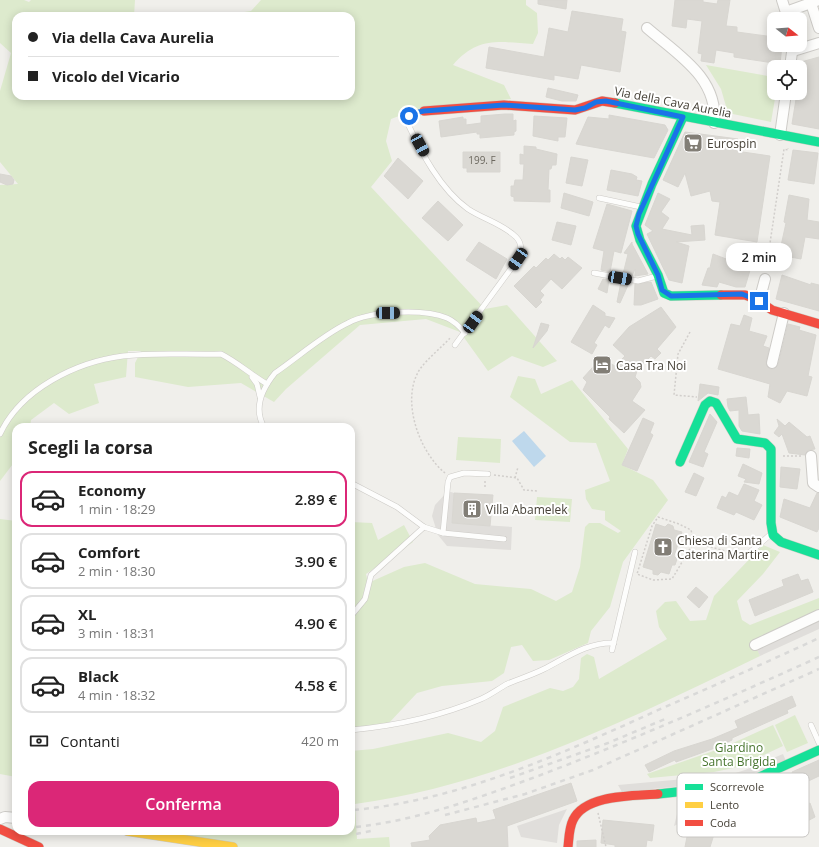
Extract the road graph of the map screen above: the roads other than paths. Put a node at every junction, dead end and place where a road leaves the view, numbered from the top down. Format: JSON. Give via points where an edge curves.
{"nodes":[{"id":1,"x":782,"y":0,"type":"edge"},
{"id":2,"x":813,"y":1,"type":"edge"},
{"id":3,"x":786,"y":12,"type":"edge"},
{"id":4,"x":793,"y":12,"type":"edge"},
{"id":5,"x":647,"y":28,"type":"dead end"},
{"id":6,"x":819,"y":28,"type":"edge"},
{"id":7,"x":819,"y":43,"type":"edge"},
{"id":8,"x":807,"y":45,"type":"edge"},
{"id":9,"x":785,"y":100,"type":"edge"},
{"id":10,"x":424,"y":111,"type":"joint"},
{"id":11,"x":683,"y":117,"type":"junction"},
{"id":12,"x":714,"y":123,"type":"junction"},
{"id":13,"x":780,"y":135,"type":"junction"},
{"id":14,"x":819,"y":142,"type":"edge"},
{"id":15,"x":599,"y":198,"type":"dead end"},
{"id":16,"x":642,"y":207,"type":"junction"},
{"id":17,"x":594,"y":273,"type":"dead end"},
{"id":18,"x":765,"y":274,"type":"road end"},
{"id":19,"x":658,"y":275,"type":"junction"},
{"id":20,"x":764,"y":305,"type":"junction"},
{"id":21,"x":784,"y":313,"type":"junction"},
{"id":22,"x":819,"y":324,"type":"edge"},
{"id":23,"x":465,"y":333,"type":"junction"},
{"id":24,"x":455,"y":345,"type":"dead end"},
{"id":25,"x":772,"y":363,"type":"dead end"},
{"id":26,"x":250,"y":374,"type":"junction"},
{"id":27,"x":267,"y":384,"type":"junction"},
{"id":28,"x":260,"y":398,"type":"junction"},
{"id":29,"x":262,"y":423,"type":"edge"},
{"id":30,"x":0,"y":434,"type":"edge"},
{"id":31,"x":811,"y":456,"type":"road end"},
{"id":32,"x":680,"y":462,"type":"dead end"},
{"id":33,"x":488,"y":474,"type":"road end"},
{"id":34,"x":355,"y":485,"type":"edge"},
{"id":35,"x":819,"y":487,"type":"edge"},
{"id":36,"x":424,"y":527,"type":"junction"},
{"id":37,"x":443,"y":533,"type":"junction"},
{"id":38,"x":772,"y":534,"type":"junction"},
{"id":39,"x":504,"y":539,"type":"dead end"},
{"id":40,"x":635,"y":552,"type":"dead end"},
{"id":41,"x":748,"y":554,"type":"dead end"},
{"id":42,"x":819,"y":555,"type":"edge"},
{"id":43,"x":355,"y":611,"type":"edge"},
{"id":44,"x":819,"y":615,"type":"edge"},
{"id":45,"x":614,"y":643,"type":"junction"},
{"id":46,"x":755,"y":645,"type":"dead end"},
{"id":47,"x":612,"y":650,"type":"dead end"},
{"id":48,"x":811,"y":725,"type":"dead end"},
{"id":49,"x":355,"y":729,"type":"edge"},
{"id":50,"x":819,"y":743,"type":"edge"},
{"id":51,"x":819,"y":750,"type":"edge"},
{"id":52,"x":768,"y":773,"type":"edge"},
{"id":53,"x":677,"y":792,"type":"edge"},
{"id":54,"x":12,"y":818,"type":"edge"},
{"id":55,"x":0,"y":819,"type":"edge"},
{"id":56,"x":0,"y":829,"type":"edge"},
{"id":57,"x":12,"y":835,"type":"edge"},
{"id":58,"x":13,"y":835,"type":"edge"},
{"id":59,"x":153,"y":835,"type":"edge"},
{"id":60,"x":39,"y":847,"type":"edge"},
{"id":61,"x":232,"y":847,"type":"edge"},
{"id":62,"x":568,"y":847,"type":"edge"}],
"edges":[{"from":1,"to":3,"type":"street"},
{"from":2,"to":4,"type":"street"},
{"from":2,"to":6,"type":"street"},
{"from":5,"to":12,"type":"street","via":[[704,80],[714,105]]},
{"from":7,"to":8,"type":"street"},
{"from":9,"to":13,"type":"street"},
{"from":10,"to":11,"type":"street","name":"Via della Cava Aurelia","via":[[504,105],[575,110],[606,101]]},
{"from":10,"to":23,"type":"lane","name":"Via della Cava Aurelia","via":[[410,115],[407,122],[440,179],[467,208],[509,232],[520,244],[518,259]]},
{"from":11,"to":12,"type":"street","name":"Via della Cava Aurelia"},
{"from":11,"to":16,"type":"street"},
{"from":12,"to":13,"type":"street","name":"Via della Cava Aurelia"},
{"from":13,"to":14,"type":"street","name":"Via della Cava Aurelia"},
{"from":15,"to":16,"type":"lane"},
{"from":16,"to":19,"type":"street","via":[[636,228]]},
{"from":17,"to":19,"type":"lane","via":[[638,281]]},
{"from":18,"to":20,"type":"street","via":[[761,294]]},
{"from":19,"to":20,"type":"street","via":[[662,290],[671,296],[742,294],[753,297]]},
{"from":20,"to":21,"type":"street"},
{"from":21,"to":22,"type":"street"},
{"from":21,"to":25,"type":"street"},
{"from":23,"to":24,"type":"lane"},
{"from":23,"to":27,"type":"lane","via":[[448,318],[426,313],[368,316],[348,322],[275,373]]},
{"from":26,"to":27,"type":"lane"},
{"from":26,"to":28,"type":"lane","via":[[258,384]]},
{"from":26,"to":30,"type":"lane","via":[[234,360],[221,354],[124,356],[103,360],[75,370],[32,394],[14,412]]},
{"from":27,"to":28,"type":"lane"},
{"from":28,"to":29,"type":"lane","via":[[259,417]]},
{"from":31,"to":35,"type":"street","via":[[813,483]]},
{"from":32,"to":38,"type":"street","via":[[705,405],[710,402],[719,405],[736,438],[768,445],[772,449]]},
{"from":33,"to":37,"type":"lane","via":[[464,474],[450,478]]},
{"from":34,"to":36,"type":"lane","via":[[397,507]]},
{"from":36,"to":37,"type":"lane"},
{"from":36,"to":43,"type":"lane","via":[[371,575],[365,599]]},
{"from":37,"to":39,"type":"lane"},
{"from":38,"to":41,"type":"lane"},
{"from":38,"to":42,"type":"street","via":[[781,542]]},
{"from":40,"to":45,"type":"lane"},
{"from":44,"to":46,"type":"street"},
{"from":45,"to":47,"type":"lane"},
{"from":45,"to":49,"type":"lane","via":[[598,644],[576,651],[480,699],[453,709],[412,720]]},
{"from":48,"to":50,"type":"lane"},
{"from":51,"to":52,"type":"street"},
{"from":53,"to":62,"type":"street","via":[[590,802],[575,817],[570,828]]},
{"from":54,"to":55,"type":"street"},
{"from":56,"to":57,"type":"street"},
{"from":58,"to":60,"type":"street"},
{"from":59,"to":61,"type":"street"}]}
